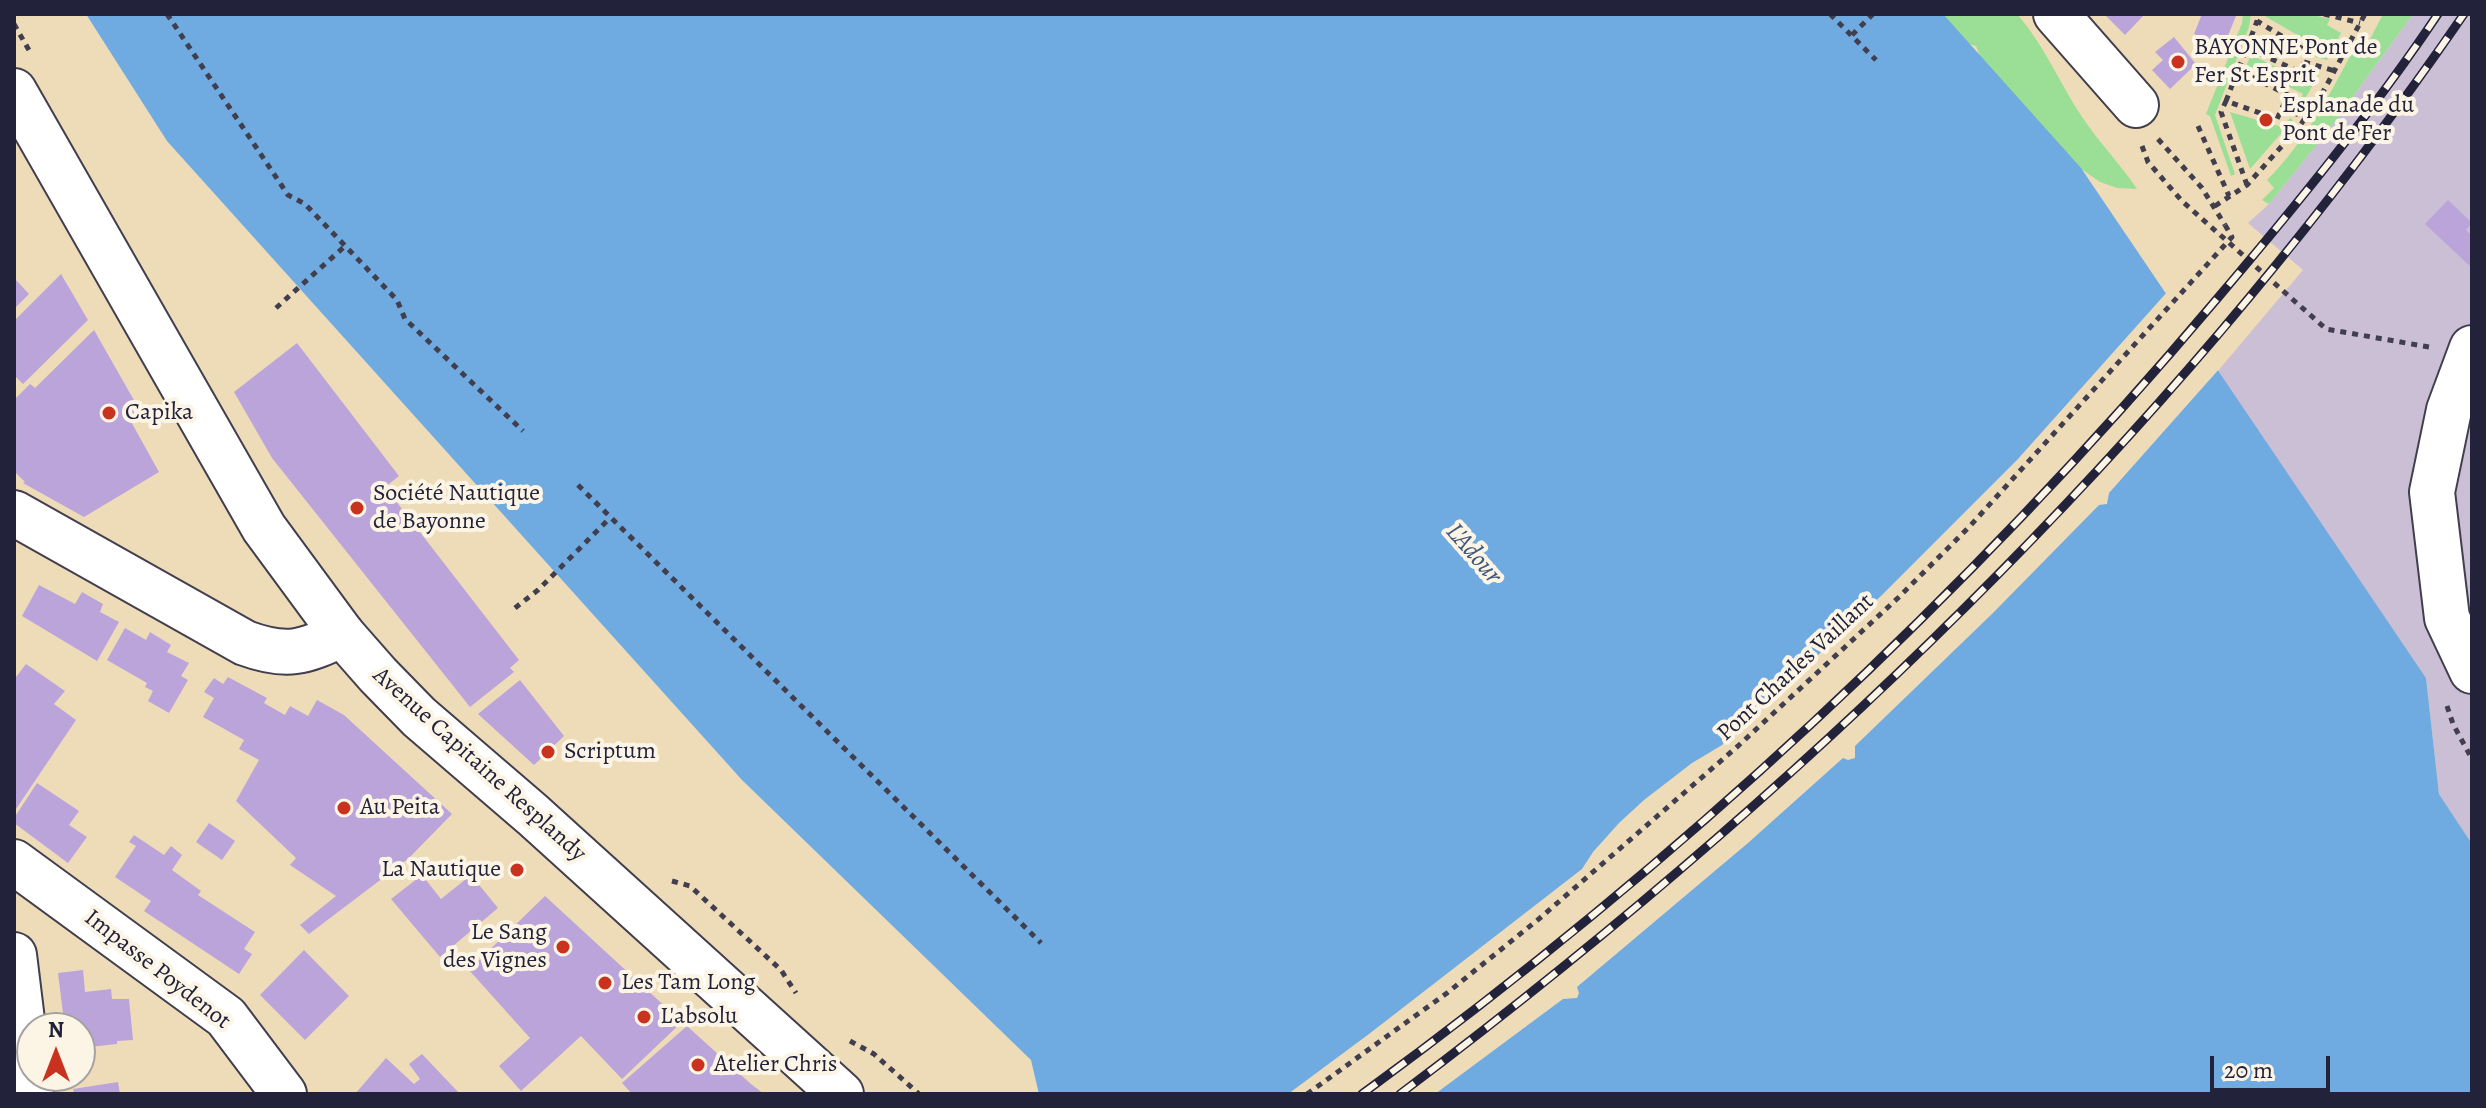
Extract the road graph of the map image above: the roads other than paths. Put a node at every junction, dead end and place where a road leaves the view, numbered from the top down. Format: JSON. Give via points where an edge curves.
{"nodes":[{"id":1,"x":2056,"y":14,"type":"edge"},
{"id":2,"x":26,"y":78,"type":"edge"},
{"id":3,"x":2136,"y":105,"type":"road end"},
{"id":4,"x":2471,"y":351,"type":"edge"},
{"id":5,"x":14,"y":513,"type":"edge"},
{"id":6,"x":342,"y":634,"type":"junction"},
{"id":7,"x":2472,"y":671,"type":"edge"},
{"id":8,"x":14,"y":862,"type":"edge"},
{"id":9,"x":14,"y":955,"type":"edge"},
{"id":10,"x":31,"y":1094,"type":"edge"},
{"id":11,"x":284,"y":1094,"type":"edge"},
{"id":12,"x":841,"y":1094,"type":"edge"}],
"edges":[{"from":1,"to":3,"type":"main road"},
{"from":2,"to":6,"type":"main road","name":"Avenue Capitaine Resplandy","via":[[264,528]]},
{"from":4,"to":7,"type":"main road","via":[[2449,410],[2432,492],[2447,618]]},
{"from":5,"to":6,"type":"main road","via":[[245,643],[290,652],[314,648]]},
{"from":6,"to":12,"type":"main road","name":"Avenue Capitaine Resplandy","via":[[419,717]]},
{"from":8,"to":11,"type":"main road","name":"Impasse Poydenot","via":[[226,1017]]},
{"from":9,"to":10,"type":"main road"}]}
